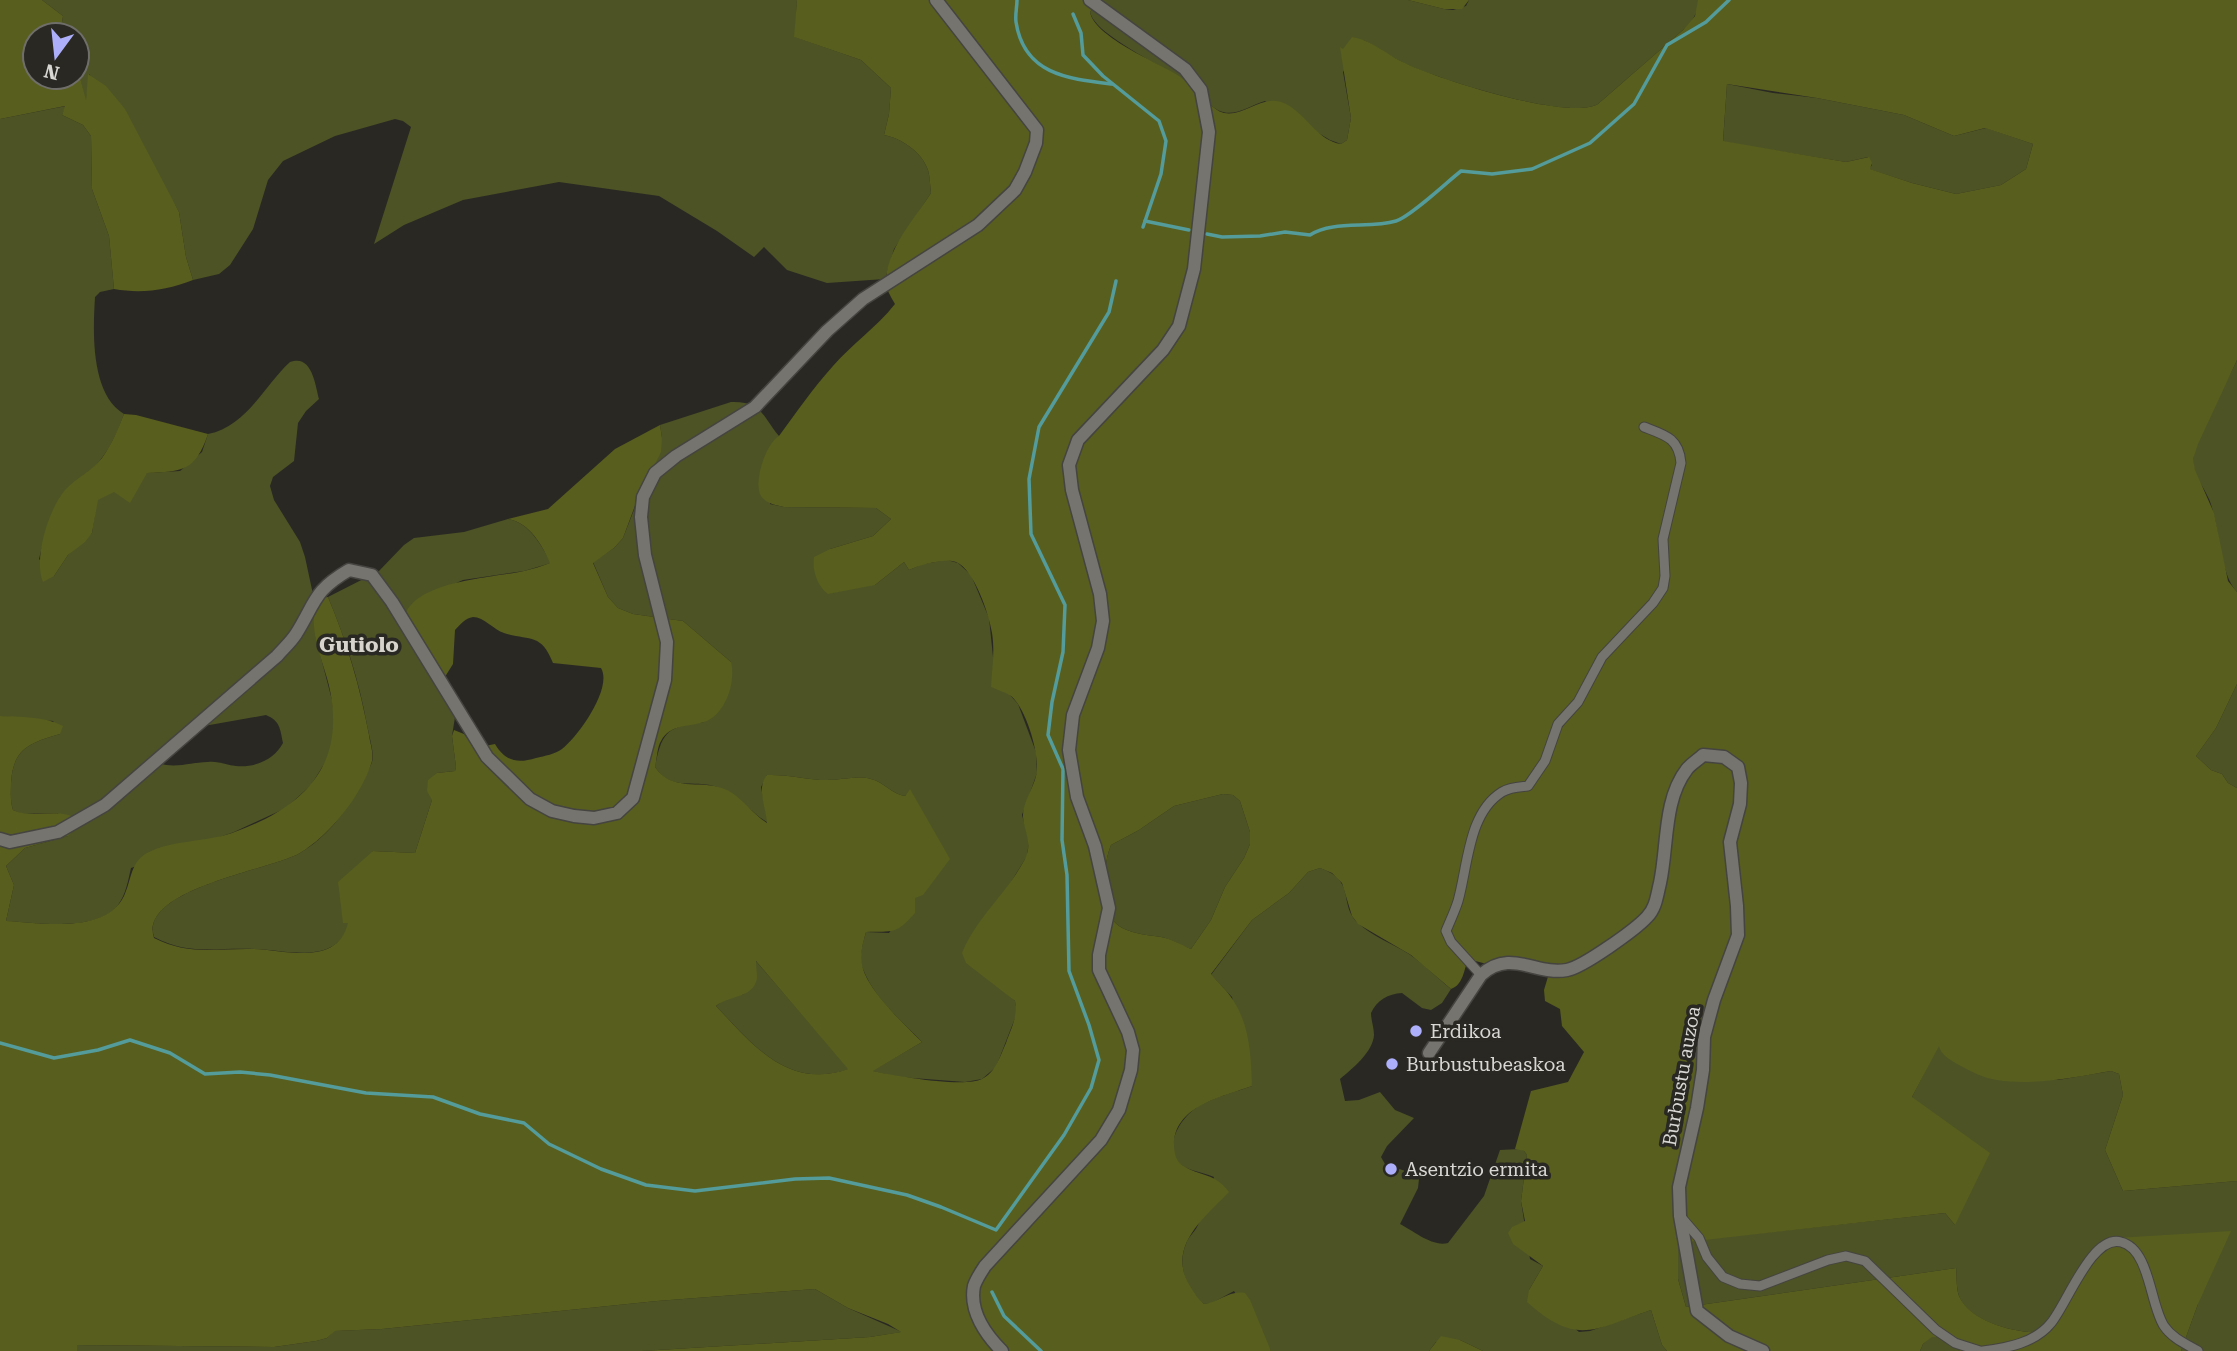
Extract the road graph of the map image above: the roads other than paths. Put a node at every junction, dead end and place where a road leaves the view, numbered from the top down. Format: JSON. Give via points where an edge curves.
{"nodes":[{"id":1,"x":936,"y":0,"type":"edge"},
{"id":2,"x":1090,"y":0,"type":"edge"},
{"id":3,"x":1644,"y":427,"type":"dead end"},
{"id":4,"x":0,"y":839,"type":"edge"},
{"id":5,"x":1481,"y":975,"type":"junction"},
{"id":6,"x":1429,"y":1053,"type":"dead end"},
{"id":7,"x":1680,"y":1216,"type":"junction"},
{"id":8,"x":1002,"y":1351,"type":"edge"},
{"id":9,"x":1763,"y":1351,"type":"edge"},
{"id":10,"x":1981,"y":1351,"type":"edge"},
{"id":11,"x":2198,"y":1351,"type":"edge"}],
"edges":[{"from":1,"to":4,"type":"street","via":[[1037,130],[1026,172],[1015,190],[978,225],[863,299],[755,407],[655,473],[643,497],[640,517],[667,642],[665,680],[634,798],[617,813],[594,818],[552,811],[530,799],[491,764],[372,575],[349,570],[315,597],[295,636],[277,656],[105,805],[58,832],[10,842]]},
{"from":2,"to":8,"type":"street","via":[[1185,69],[1201,90],[1209,132],[1194,270],[1179,326],[1163,350],[1078,440],[1069,465],[1103,621],[1073,715],[1069,750],[1077,797],[1095,846],[1109,908],[1099,970],[1133,1051],[1119,1110],[1101,1140],[985,1266],[974,1286],[979,1321]]},
{"from":3,"to":5,"type":"street","via":[[1673,441],[1680,451],[1663,539],[1662,588],[1602,657],[1578,702],[1558,724],[1534,779],[1528,786],[1502,792],[1480,818],[1447,931],[1451,942]]},
{"from":5,"to":6,"type":"street"},
{"from":5,"to":7,"type":"street","name":"Burbustu auzoa","via":[[1491,966],[1511,963],[1565,971],[1583,965],[1647,917],[1655,905],[1663,871],[1673,795],[1687,769],[1703,755],[1724,757],[1738,767],[1740,804],[1730,842],[1738,935],[1704,1038],[1697,1108],[1679,1187]]},
{"from":7,"to":9,"type":"street","name":"Burbustu auzoa","via":[[1697,1311],[1729,1336]]},
{"from":7,"to":10,"type":"street","via":[[1723,1277],[1760,1286],[1828,1260],[1846,1256],[1865,1261],[1936,1330],[1955,1343]]},
{"from":10,"to":11,"type":"street","via":[[2033,1338],[2051,1324],[2097,1248],[2112,1241],[2124,1242],[2136,1252],[2164,1326]]}]}
